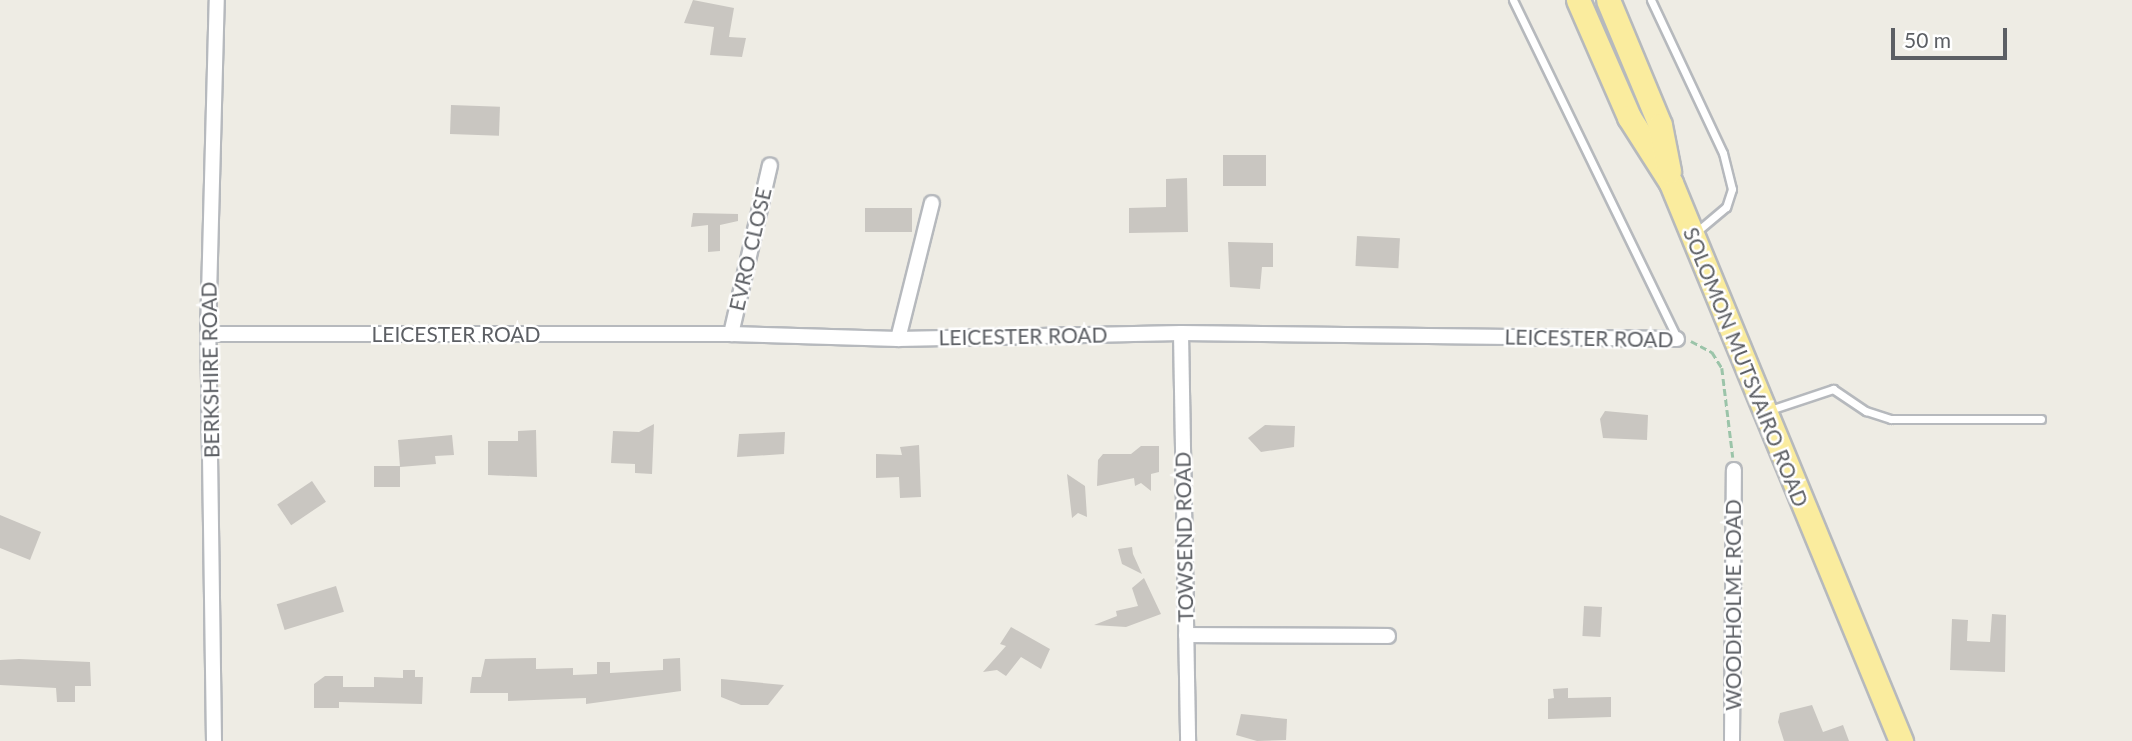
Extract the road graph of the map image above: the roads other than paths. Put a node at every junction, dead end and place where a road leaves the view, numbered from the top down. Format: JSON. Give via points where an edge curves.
{"nodes":[{"id":1,"x":217,"y":0,"type":"edge"},
{"id":2,"x":1513,"y":0,"type":"edge"},
{"id":3,"x":1578,"y":0,"type":"edge"},
{"id":4,"x":1608,"y":0,"type":"edge"},
{"id":5,"x":1651,"y":0,"type":"edge"},
{"id":6,"x":770,"y":165,"type":"dead end"},
{"id":7,"x":1671,"y":183,"type":"junction"},
{"id":8,"x":932,"y":203,"type":"dead end"},
{"id":9,"x":1693,"y":234,"type":"junction"},
{"id":10,"x":1181,"y":333,"type":"junction"},
{"id":11,"x":208,"y":334,"type":"junction"},
{"id":12,"x":731,"y":334,"type":"junction"},
{"id":13,"x":898,"y":339,"type":"junction"},
{"id":14,"x":1677,"y":339,"type":"joint"},
{"id":15,"x":1763,"y":412,"type":"junction"},
{"id":16,"x":2041,"y":419,"type":"dead end"},
{"id":17,"x":1734,"y":470,"type":"road end"},
{"id":18,"x":1186,"y":635,"type":"junction"},
{"id":19,"x":1388,"y":636,"type":"dead end"},
{"id":20,"x":214,"y":741,"type":"edge"},
{"id":21,"x":1188,"y":741,"type":"edge"},
{"id":22,"x":1732,"y":741,"type":"edge"},
{"id":23,"x":1901,"y":741,"type":"edge"}],
"edges":[{"from":1,"to":11,"type":"street","name":"BERKSHIRE ROAD"},
{"from":2,"to":14,"type":"lane"},
{"from":3,"to":7,"type":"highway","name":"SOLOMON MUTSVAIRO ROAD","via":[[1629,117]]},
{"from":4,"to":7,"type":"highway","via":[[1660,125]]},
{"from":5,"to":9,"type":"lane","via":[[1723,153],[1732,189],[1726,207]]},
{"from":6,"to":12,"type":"street","name":"EVRO CLOSE"},
{"from":7,"to":9,"type":"highway","name":"SOLOMON MUTSVAIRO ROAD"},
{"from":8,"to":13,"type":"street"},
{"from":9,"to":15,"type":"highway","name":"SOLOMON MUTSVAIRO ROAD"},
{"from":10,"to":13,"type":"street","name":"LEICESTER ROAD"},
{"from":10,"to":14,"type":"street","name":"LEICESTER ROAD"},
{"from":10,"to":18,"type":"street","name":"TOWSEND ROAD"},
{"from":11,"to":12,"type":"street","name":"LEICESTER ROAD"},
{"from":11,"to":20,"type":"street","name":"BERKSHIRE ROAD"},
{"from":12,"to":13,"type":"street","name":"LEICESTER ROAD"},
{"from":15,"to":16,"type":"lane","via":[[1833,389],[1866,411],[1891,419]]},
{"from":15,"to":23,"type":"highway","name":"SOLOMON MUTSVAIRO ROAD"},
{"from":17,"to":22,"type":"street","name":"WOODHOLME ROAD"},
{"from":18,"to":19,"type":"street"},
{"from":18,"to":21,"type":"street","name":"TOWSEND ROAD"}]}
